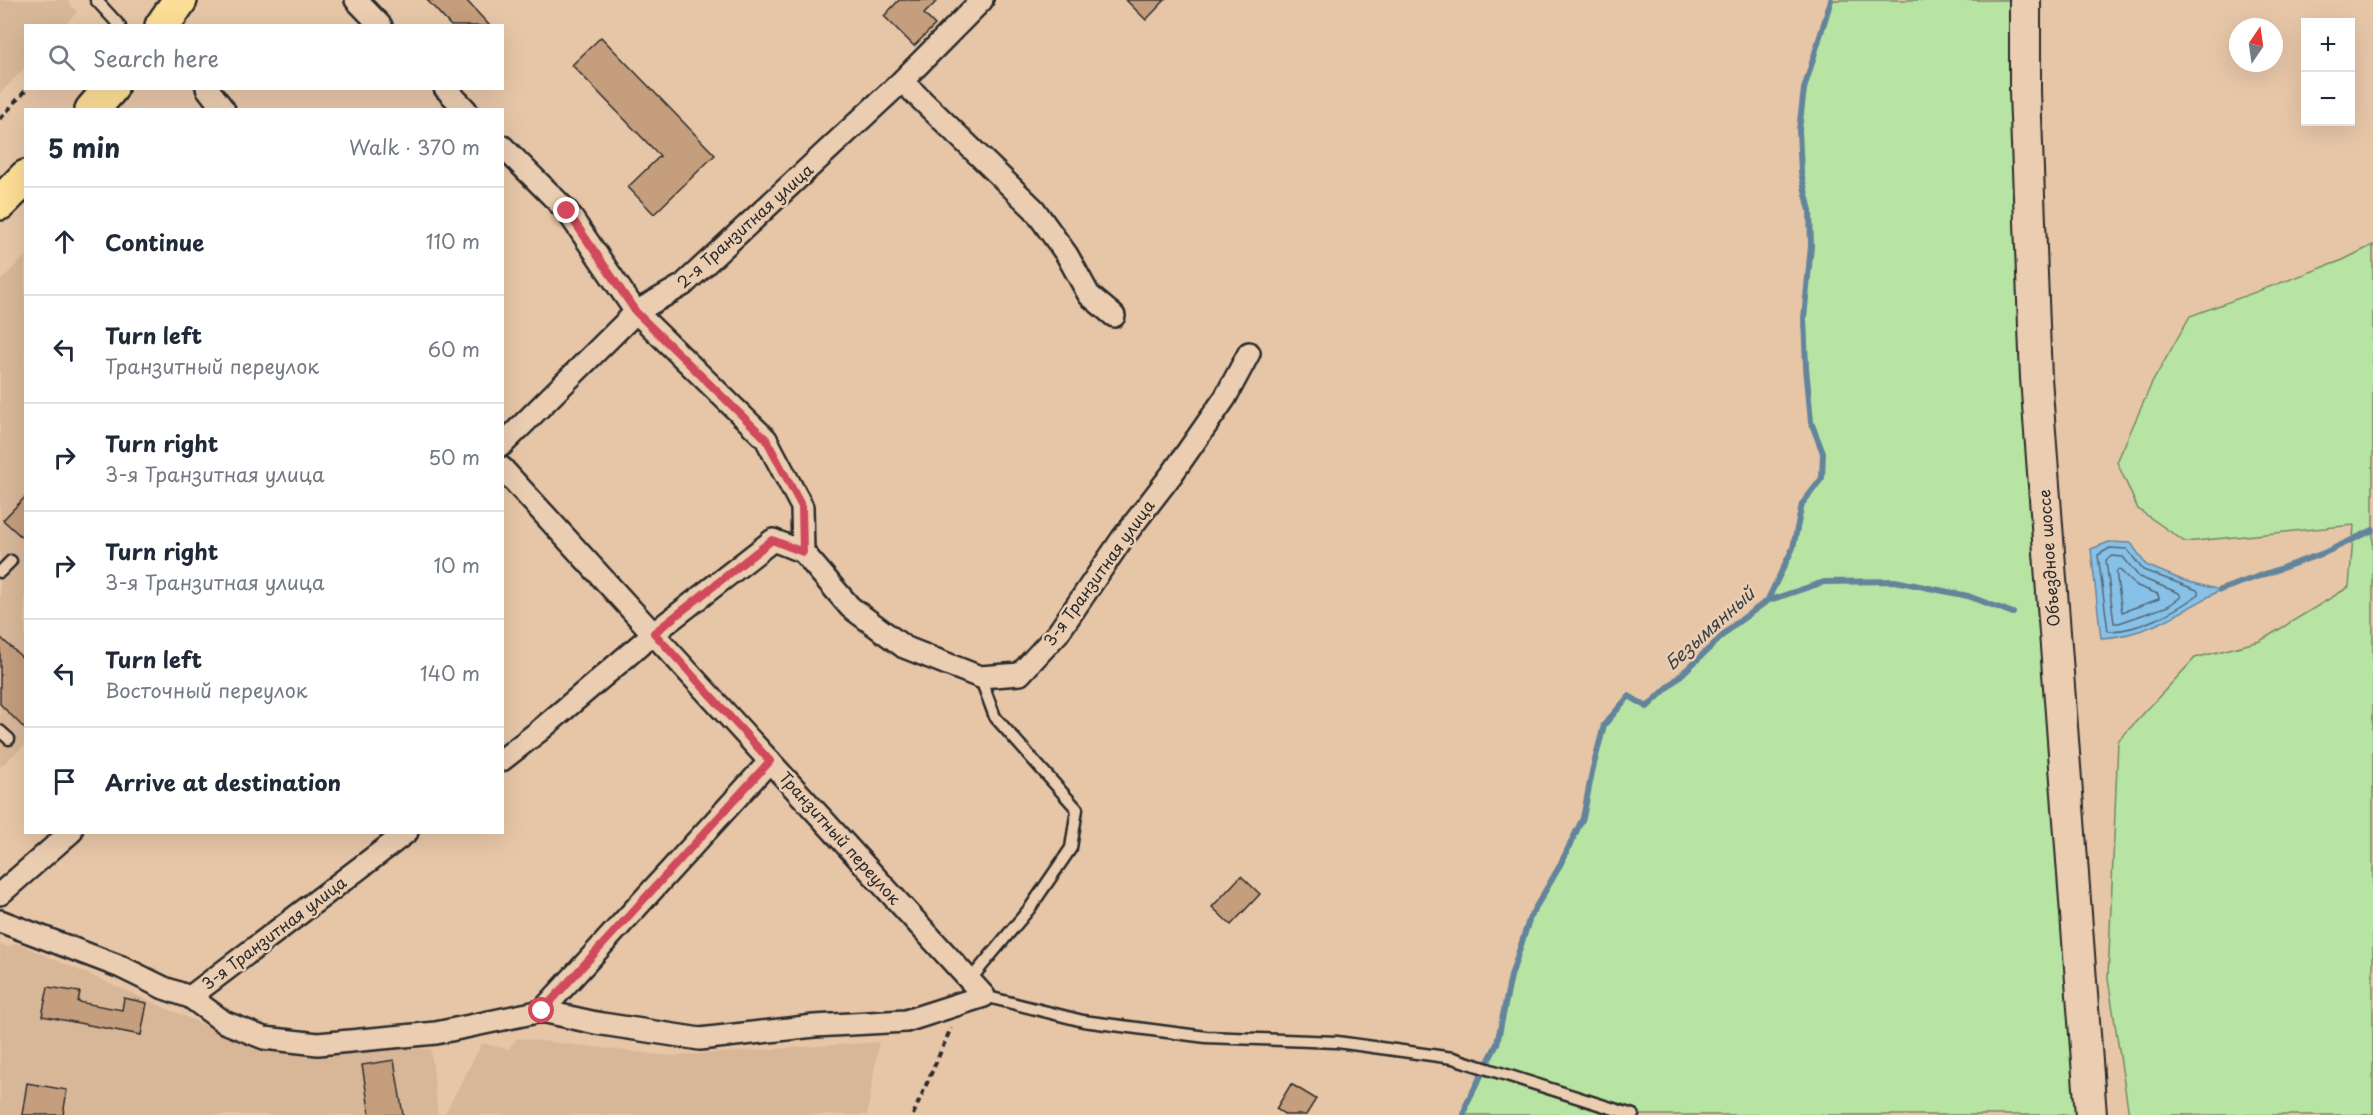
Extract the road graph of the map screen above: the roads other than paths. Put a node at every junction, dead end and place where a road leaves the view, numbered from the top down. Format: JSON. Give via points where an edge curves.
{"nodes":[{"id":1,"x":96,"y":0,"type":"edge"},
{"id":2,"x":180,"y":0,"type":"edge"},
{"id":3,"x":356,"y":0,"type":"edge"},
{"id":4,"x":982,"y":0,"type":"edge"},
{"id":5,"x":2025,"y":0,"type":"edge"},
{"id":6,"x":118,"y":24,"type":"edge"},
{"id":7,"x":163,"y":24,"type":"edge"},
{"id":8,"x":379,"y":24,"type":"edge"},
{"id":9,"x":902,"y":81,"type":"junction"},
{"id":10,"x":109,"y":90,"type":"edge"},
{"id":11,"x":209,"y":90,"type":"edge"},
{"id":12,"x":447,"y":90,"type":"edge"},
{"id":13,"x":94,"y":108,"type":"edge"},
{"id":14,"x":222,"y":108,"type":"edge"},
{"id":15,"x":464,"y":108,"type":"edge"},
{"id":16,"x":504,"y":148,"type":"edge"},
{"id":17,"x":24,"y":179,"type":"edge"},
{"id":18,"x":0,"y":203,"type":"edge"},
{"id":19,"x":636,"y":312,"type":"junction"},
{"id":20,"x":1114,"y":316,"type":"dead end"},
{"id":21,"x":1249,"y":353,"type":"dead end"},
{"id":22,"x":504,"y":443,"type":"edge"},
{"id":23,"x":504,"y":470,"type":"edge"},
{"id":24,"x":803,"y":552,"type":"junction"},
{"id":25,"x":11,"y":561,"type":"dead end"},
{"id":26,"x":0,"y":572,"type":"edge"},
{"id":27,"x":654,"y":633,"type":"junction"},
{"id":28,"x":980,"y":677,"type":"junction"},
{"id":29,"x":504,"y":758,"type":"edge"},
{"id":30,"x":770,"y":761,"type":"junction"},
{"id":31,"x":69,"y":834,"type":"edge"},
{"id":32,"x":404,"y":834,"type":"edge"},
{"id":33,"x":0,"y":894,"type":"edge"},
{"id":34,"x":0,"y":921,"type":"edge"},
{"id":35,"x":977,"y":988,"type":"junction"},
{"id":36,"x":190,"y":997,"type":"junction"},
{"id":37,"x":542,"y":1011,"type":"junction"},
{"id":38,"x":1633,"y":1115,"type":"edge"},
{"id":39,"x":2091,"y":1115,"type":"edge"}],
"edges":[{"from":1,"to":6,"type":"lane"},
{"from":2,"to":7,"type":"highway"},
{"from":3,"to":8,"type":"street"},
{"from":4,"to":9,"type":"street","name":"2-я Транзитная улица"},
{"from":5,"to":39,"type":"street","name":"Объездное шоссе","via":[[2036,378]]},
{"from":9,"to":19,"type":"street","name":"2-я Транзитная улица","via":[[683,285]]},
{"from":9,"to":20,"type":"street","via":[[1034,208],[1089,295]]},
{"from":10,"to":13,"type":"highway"},
{"from":11,"to":14,"type":"street"},
{"from":12,"to":15,"type":"street"},
{"from":16,"to":19,"type":"street","via":[[567,211]]},
{"from":17,"to":18,"type":"highway"},
{"from":19,"to":22,"type":"street","name":"2-я Транзитная улица"},
{"from":19,"to":24,"type":"street","via":[[766,439],[802,507]]},
{"from":21,"to":28,"type":"street","name":"3-я Транзитная улица","via":[[1225,398],[1058,633],[1020,674]]},
{"from":23,"to":27,"type":"street","name":"Транзитный переулок"},
{"from":24,"to":27,"type":"street","name":"3-я Транзитная улица","via":[[772,540]]},
{"from":24,"to":28,"type":"street","name":"3-я Транзитная улица","via":[[850,607],[895,640]]},
{"from":25,"to":26,"type":"lane"},
{"from":27,"to":29,"type":"street","name":"3-я Транзитная улица"},
{"from":27,"to":30,"type":"street","name":"Транзитный переулок"},
{"from":28,"to":35,"type":"lane","via":[[995,717],[1077,809],[1071,848]]},
{"from":30,"to":35,"type":"street","name":"Транзитный переулок"},
{"from":30,"to":37,"type":"street"},
{"from":31,"to":33,"type":"street"},
{"from":32,"to":36,"type":"street","name":"3-я Транзитная улица"},
{"from":34,"to":36,"type":"street","name":"3-я Транзитная улица"},
{"from":35,"to":37,"type":"street","via":[[962,1003],[906,1021],[814,1026],[700,1039]]},
{"from":35,"to":38,"type":"lane","via":[[1094,1022],[1206,1037],[1337,1042],[1453,1058]]},
{"from":36,"to":37,"type":"street","via":[[224,1023],[264,1038],[318,1044],[436,1033]]}]}
